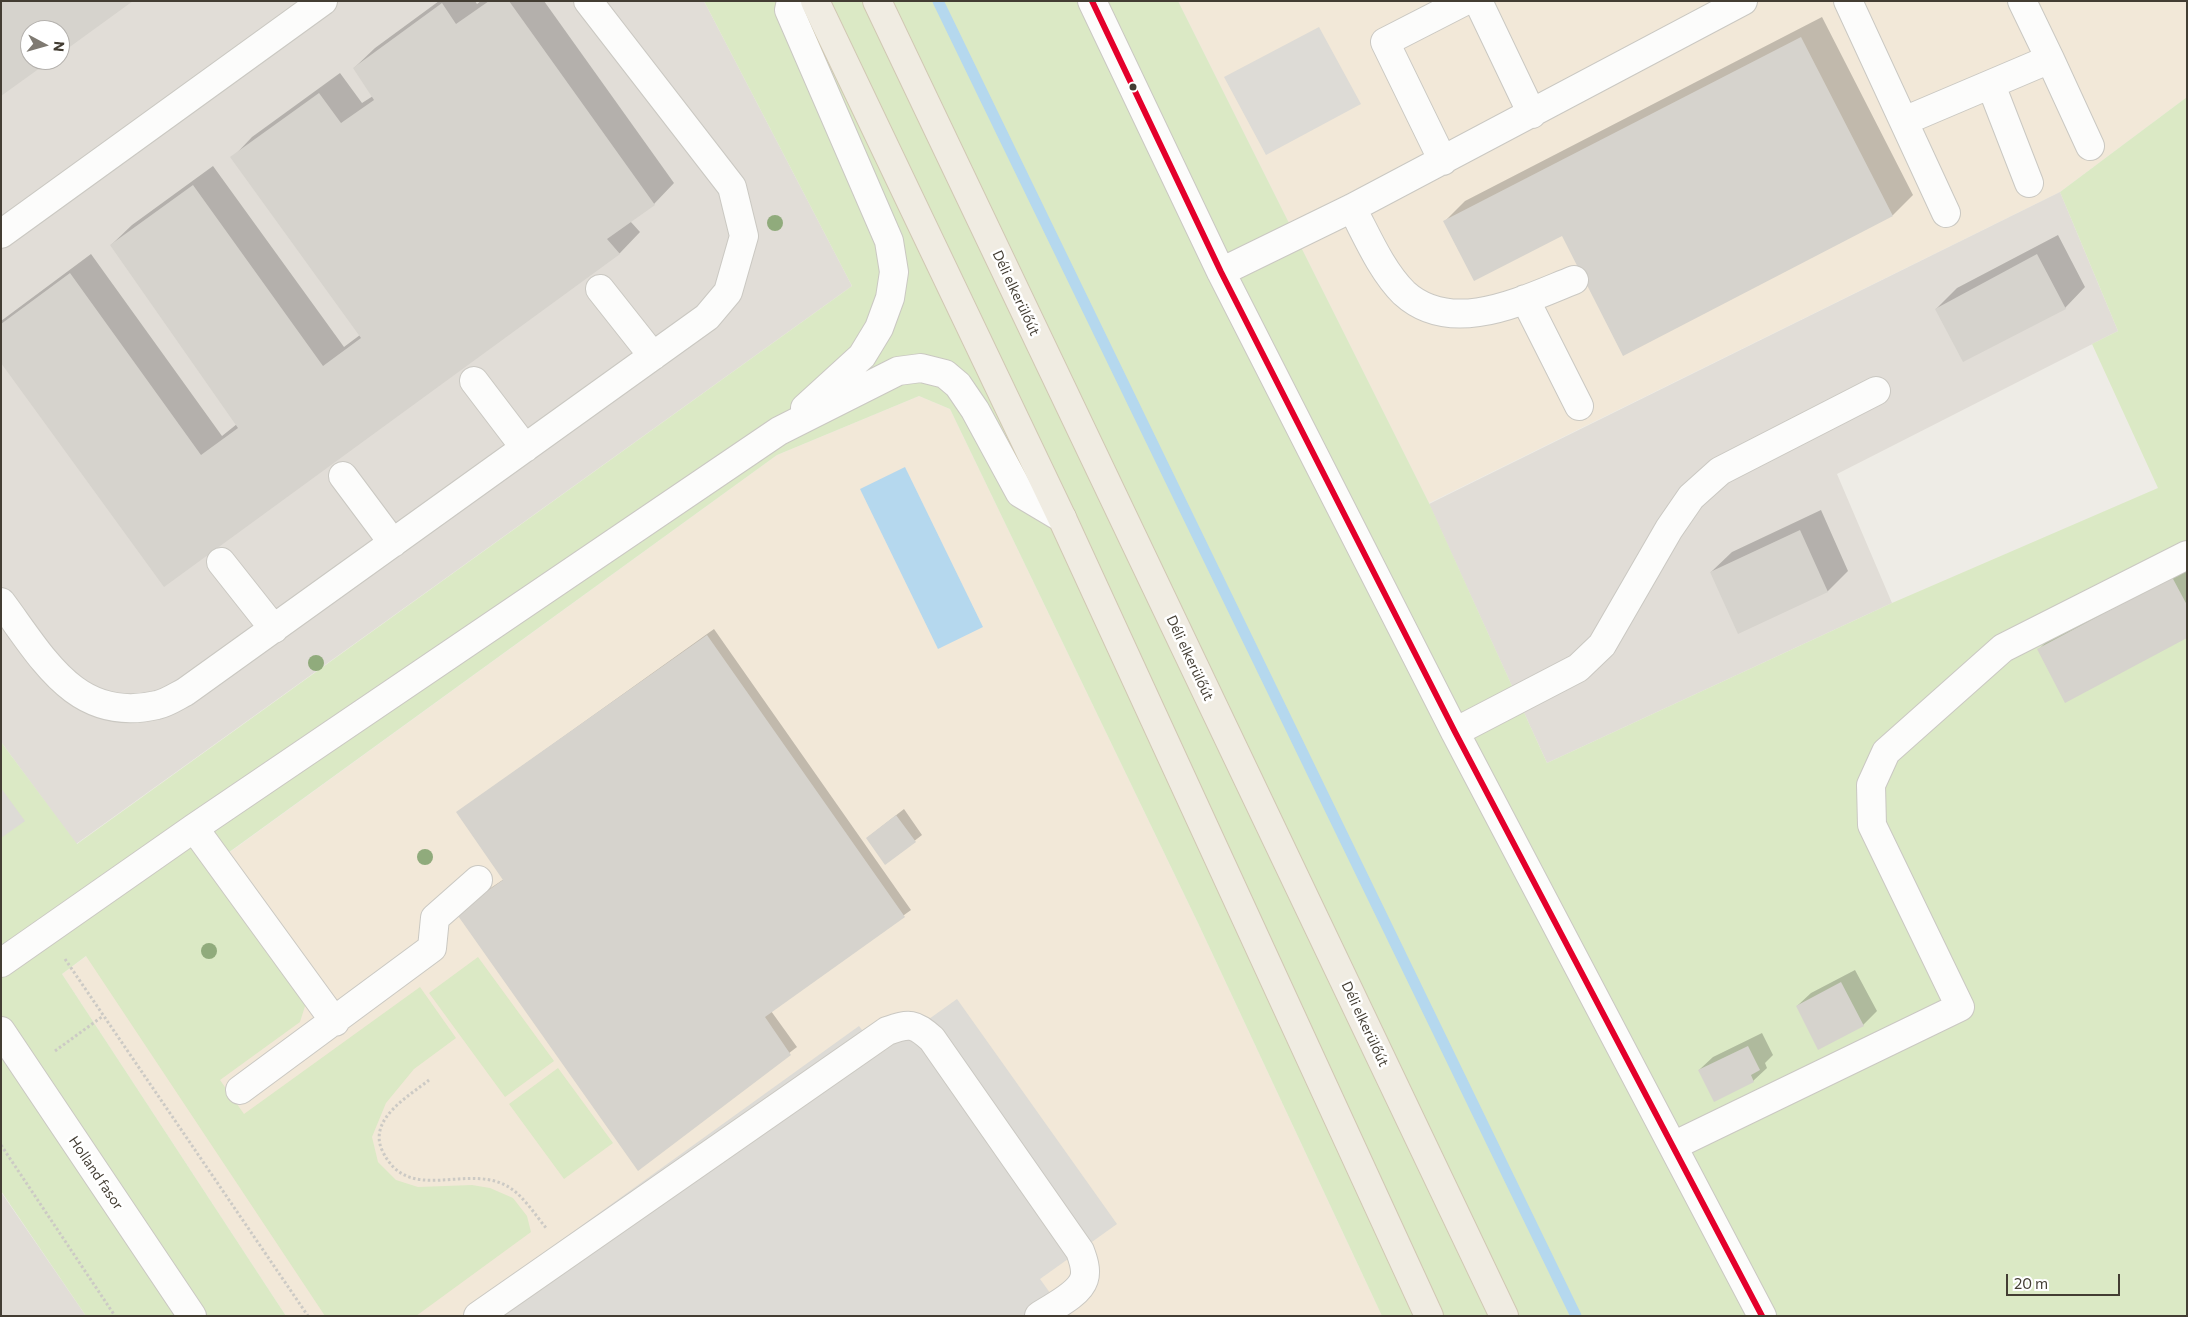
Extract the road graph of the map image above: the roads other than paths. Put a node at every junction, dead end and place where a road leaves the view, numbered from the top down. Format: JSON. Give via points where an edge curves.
{"nodes":[{"id":1,"x":323,"y":1,"type":"edge"},
{"id":2,"x":588,"y":1,"type":"edge"},
{"id":3,"x":791,"y":1,"type":"edge"},
{"id":4,"x":815,"y":1,"type":"edge"},
{"id":5,"x":877,"y":1,"type":"edge"},
{"id":6,"x":1092,"y":1,"type":"edge"},
{"id":7,"x":1465,"y":1,"type":"edge"},
{"id":8,"x":1478,"y":1,"type":"edge"},
{"id":9,"x":1743,"y":1,"type":"edge"},
{"id":10,"x":1848,"y":1,"type":"edge"},
{"id":11,"x":2022,"y":1,"type":"edge"},
{"id":12,"x":2050,"y":59,"type":"junction"},
{"id":13,"x":1991,"y":84,"type":"junction"},
{"id":14,"x":1532,"y":114,"type":"junction"},
{"id":15,"x":1904,"y":121,"type":"junction"},
{"id":16,"x":2090,"y":146,"type":"dead end"},
{"id":17,"x":1442,"y":161,"type":"junction"},
{"id":18,"x":2029,"y":184,"type":"dead end"},
{"id":19,"x":1352,"y":208,"type":"junction"},
{"id":20,"x":1946,"y":213,"type":"dead end"},
{"id":21,"x":1,"y":234,"type":"edge"},
{"id":22,"x":1221,"y":272,"type":"junction"},
{"id":23,"x":1574,"y":280,"type":"dead end"},
{"id":24,"x":600,"y":289,"type":"dead end"},
{"id":25,"x":1526,"y":299,"type":"junction"},
{"id":26,"x":652,"y":356,"type":"junction"},
{"id":27,"x":474,"y":381,"type":"dead end"},
{"id":28,"x":1876,"y":391,"type":"dead end"},
{"id":29,"x":1579,"y":406,"type":"dead end"},
{"id":30,"x":779,"y":431,"type":"junction"},
{"id":31,"x":525,"y":448,"type":"junction"},
{"id":32,"x":343,"y":476,"type":"dead end"},
{"id":33,"x":1062,"y":518,"type":"junction"},
{"id":34,"x":393,"y":543,"type":"junction"},
{"id":35,"x":2187,"y":556,"type":"edge"},
{"id":36,"x":220,"y":562,"type":"dead end"},
{"id":37,"x":1,"y":602,"type":"edge"},
{"id":38,"x":274,"y":629,"type":"junction"},
{"id":39,"x":1455,"y":732,"type":"junction"},
{"id":40,"x":194,"y":828,"type":"junction"},
{"id":41,"x":478,"y":880,"type":"dead end"},
{"id":42,"x":1,"y":962,"type":"edge"},
{"id":43,"x":335,"y":1022,"type":"junction"},
{"id":44,"x":1,"y":1031,"type":"edge"},
{"id":45,"x":240,"y":1090,"type":"dead end"},
{"id":46,"x":1673,"y":1146,"type":"junction"},
{"id":47,"x":192,"y":1316,"type":"edge"},
{"id":48,"x":478,"y":1316,"type":"edge"},
{"id":49,"x":1039,"y":1316,"type":"edge"},
{"id":50,"x":1429,"y":1316,"type":"edge"},
{"id":51,"x":1504,"y":1316,"type":"edge"},
{"id":52,"x":1762,"y":1316,"type":"edge"}],
"edges":[{"from":1,"to":21,"type":"street"},
{"from":2,"to":26,"type":"street","via":[[732,187],[744,236],[728,292],[707,317]]},
{"from":3,"to":30,"type":"street","via":[[789,10],[889,241],[894,272],[890,298],[879,328],[862,356]]},
{"from":4,"to":33,"type":"main road"},
{"from":5,"to":51,"type":"main road","name":"Déli elkerülőút"},
{"from":6,"to":22,"type":"street"},
{"from":7,"to":17,"type":"street","via":[[1386,42]]},
{"from":8,"to":14,"type":"street"},
{"from":9,"to":14,"type":"street"},
{"from":10,"to":15,"type":"street"},
{"from":11,"to":12,"type":"street"},
{"from":12,"to":13,"type":"street"},
{"from":12,"to":16,"type":"street"},
{"from":13,"to":15,"type":"street"},
{"from":13,"to":18,"type":"street"},
{"from":14,"to":17,"type":"street"},
{"from":15,"to":20,"type":"street"},
{"from":17,"to":19,"type":"street"},
{"from":19,"to":22,"type":"street"},
{"from":19,"to":25,"type":"street","via":[[1384,268],[1405,293],[1425,307],[1452,314],[1477,313]]},
{"from":22,"to":39,"type":"street"},
{"from":23,"to":25,"type":"street"},
{"from":24,"to":26,"type":"street"},
{"from":25,"to":29,"type":"street"},
{"from":26,"to":31,"type":"street"},
{"from":27,"to":31,"type":"street"},
{"from":28,"to":39,"type":"street","via":[[1720,471],[1691,496],[1602,645],[1578,668]]},
{"from":30,"to":33,"type":"street","via":[[898,371],[921,368],[945,374],[958,385],[975,410],[1020,493]]},
{"from":30,"to":40,"type":"street"},
{"from":31,"to":34,"type":"street"},
{"from":32,"to":34,"type":"street"},
{"from":33,"to":50,"type":"main road"},
{"from":34,"to":38,"type":"street"},
{"from":35,"to":46,"type":"street","via":[[2003,648],[1886,752],[1871,786],[1872,825],[1960,1007]]},
{"from":36,"to":38,"type":"street"},
{"from":37,"to":38,"type":"street","via":[[56,675],[81,695],[112,708],[159,705],[185,692]]},
{"from":39,"to":46,"type":"street"},
{"from":40,"to":42,"type":"street"},
{"from":40,"to":43,"type":"street"},
{"from":41,"to":43,"type":"street","via":[[435,918],[432,948]]},
{"from":43,"to":45,"type":"street"},
{"from":44,"to":47,"type":"street","name":"Holland fasor"},
{"from":46,"to":52,"type":"street"},
{"from":48,"to":49,"type":"street","via":[[887,1030],[907,1024],[919,1028],[932,1039],[1080,1251],[1084,1279],[1074,1292]]}]}
